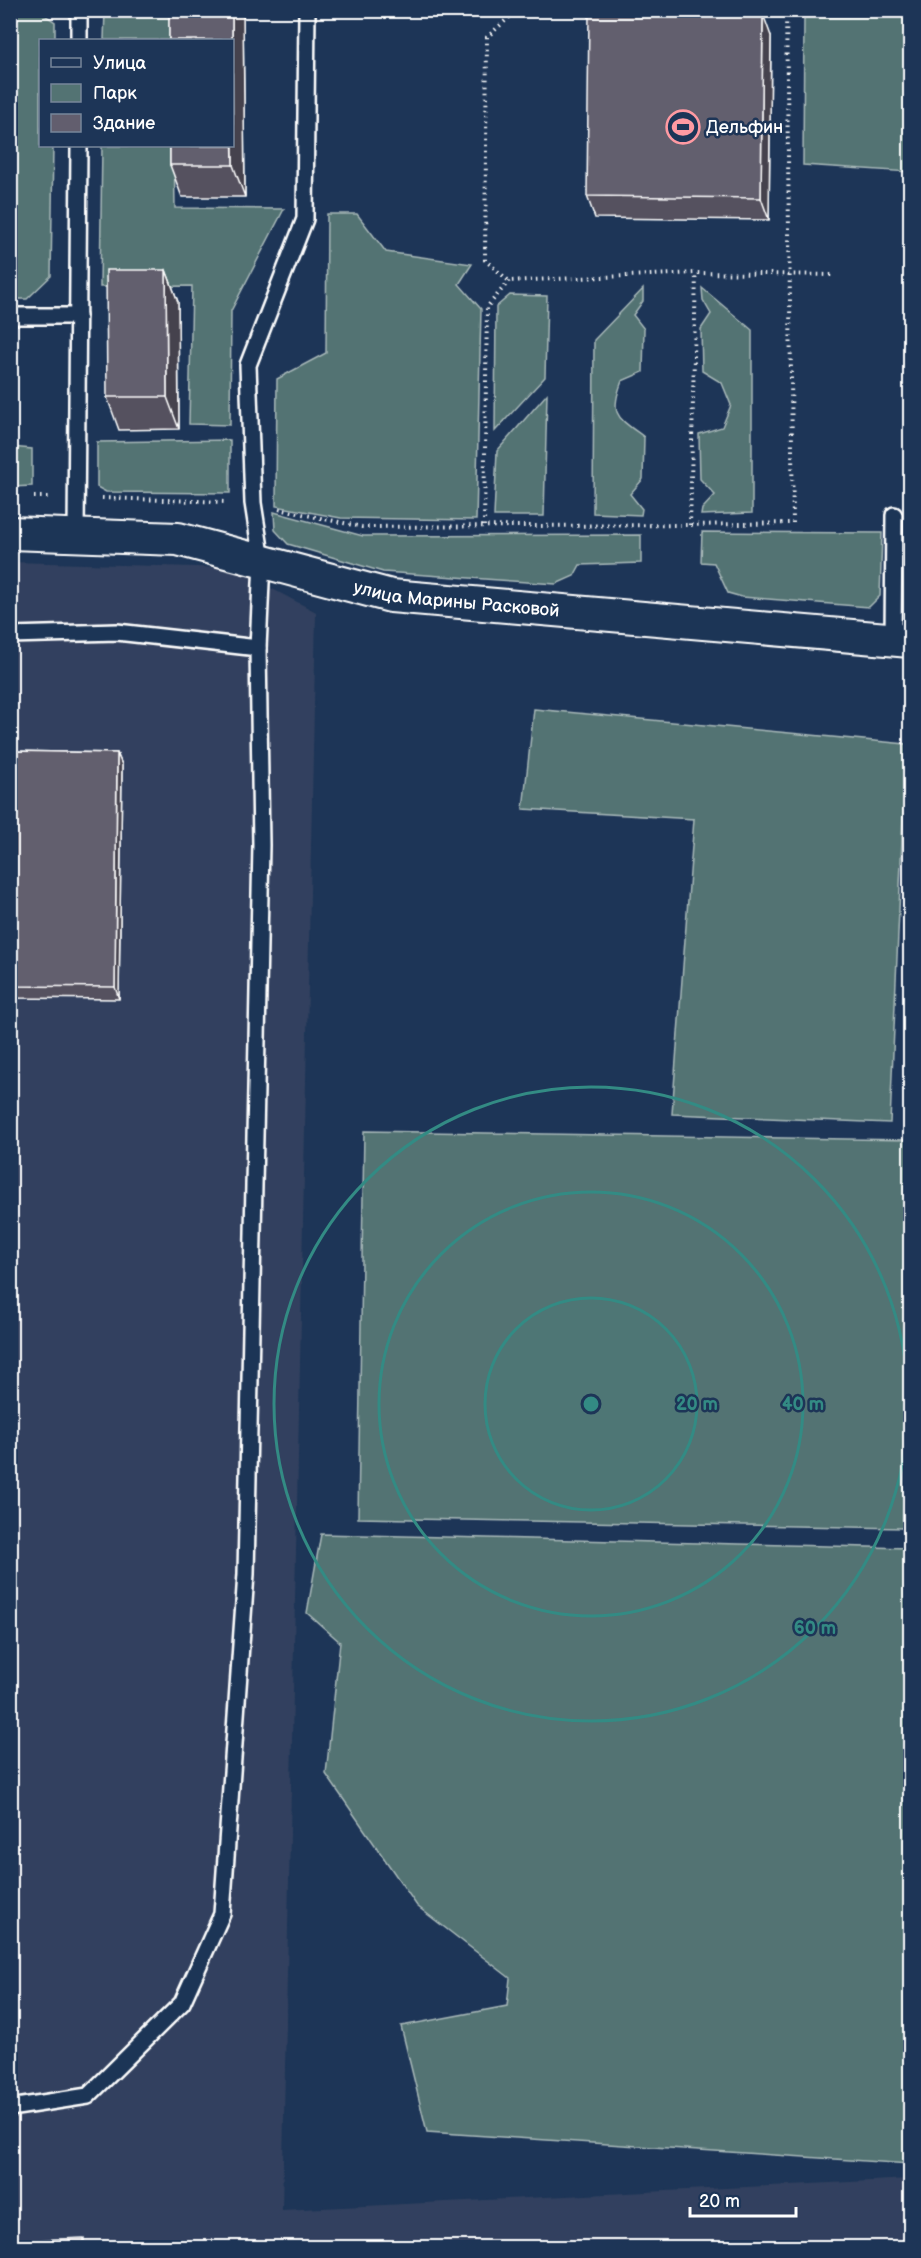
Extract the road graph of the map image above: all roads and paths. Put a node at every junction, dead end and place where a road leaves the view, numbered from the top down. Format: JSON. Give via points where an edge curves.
{"nodes":[{"id":1,"x":80,"y":10,"type":"edge"},
{"id":2,"x":307,"y":10,"type":"edge"},
{"id":3,"x":628,"y":10,"type":"edge"},
{"id":4,"x":786,"y":10,"type":"edge"},
{"id":5,"x":79,"y":39,"type":"edge"},
{"id":6,"x":79,"y":147,"type":"edge"},
{"id":7,"x":696,"y":273,"type":"junction"},
{"id":8,"x":790,"y":275,"type":"junction"},
{"id":9,"x":833,"y":275,"type":"dead end"},
{"id":10,"x":509,"y":281,"type":"junction"},
{"id":11,"x":78,"y":315,"type":"junction"},
{"id":12,"x":10,"y":316,"type":"edge"},
{"id":13,"x":32,"y":497,"type":"dead end"},
{"id":14,"x":76,"y":497,"type":"junction"},
{"id":15,"x":253,"y":503,"type":"junction"},
{"id":16,"x":894,"y":515,"type":"dead end"},
{"id":17,"x":690,"y":525,"type":"junction"},
{"id":18,"x":484,"y":526,"type":"junction"},
{"id":19,"x":10,"y":533,"type":"edge"},
{"id":20,"x":76,"y":536,"type":"junction"},
{"id":21,"x":262,"y":561,"type":"junction"},
{"id":22,"x":10,"y":635,"type":"edge"},
{"id":23,"x":902,"y":640,"type":"edge"},
{"id":24,"x":258,"y":648,"type":"junction"},
{"id":25,"x":10,"y":2108,"type":"edge"}],
"edges":[{"from":1,"to":5,"type":"lane"},
{"from":2,"to":15,"type":"lane","via":[[305,219],[249,365]]},
{"from":3,"to":10,"type":"path","via":[[513,12],[487,38],[485,260]]},
{"from":4,"to":8,"type":"path"},
{"from":6,"to":11,"type":"lane"},
{"from":7,"to":8,"type":"path"},
{"from":7,"to":10,"type":"path"},
{"from":7,"to":17,"type":"path"},
{"from":8,"to":9,"type":"path"},
{"from":8,"to":17,"type":"path","via":[[793,523]]},
{"from":10,"to":18,"type":"path","via":[[487,307]]},
{"from":11,"to":12,"type":"lane"},
{"from":11,"to":14,"type":"lane"},
{"from":13,"to":14,"type":"path"},
{"from":14,"to":15,"type":"path"},
{"from":14,"to":20,"type":"lane"},
{"from":15,"to":18,"type":"path","via":[[362,527]]},
{"from":15,"to":21,"type":"lane"},
{"from":16,"to":23,"type":"lane"},
{"from":17,"to":18,"type":"path"},
{"from":19,"to":20,"type":"street","name":"улица Марины Расковой"},
{"from":20,"to":21,"type":"street","name":"улица Марины Расковой","via":[[178,539]]},
{"from":21,"to":23,"type":"street","name":"улица Марины Расковой","via":[[391,596]]},
{"from":21,"to":24,"type":"lane"},
{"from":22,"to":24,"type":"lane","via":[[117,632]]},
{"from":24,"to":25,"type":"lane","via":[[261,845],[246,1575],[222,1914],[182,2003],[88,2096]]}]}
